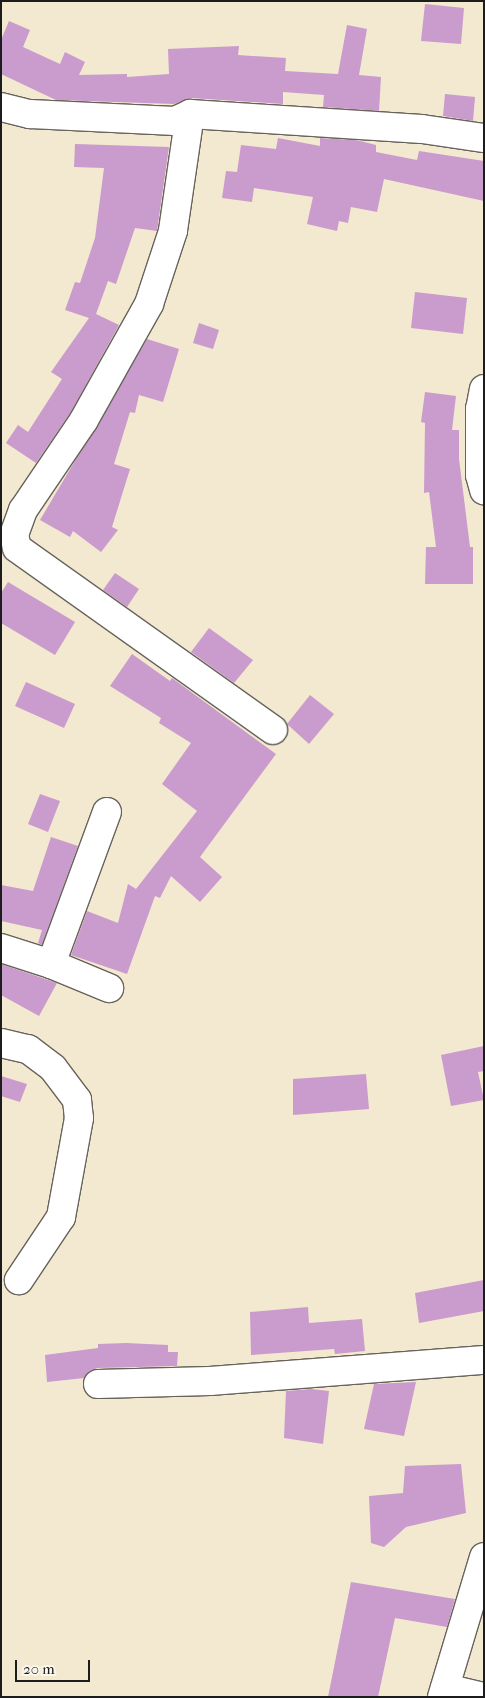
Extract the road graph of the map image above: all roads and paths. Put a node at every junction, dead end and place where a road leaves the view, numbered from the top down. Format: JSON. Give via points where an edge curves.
{"nodes":[{"id":1,"x":1,"y":107,"type":"edge"},
{"id":2,"x":190,"y":114,"type":"junction"},
{"id":3,"x":484,"y":138,"type":"edge"},
{"id":4,"x":484,"y":389,"type":"edge"},
{"id":5,"x":484,"y":490,"type":"edge"},
{"id":6,"x":273,"y":730,"type":"dead end"},
{"id":7,"x":107,"y":812,"type":"dead end"},
{"id":8,"x":1,"y":948,"type":"edge"},
{"id":9,"x":51,"y":964,"type":"junction"},
{"id":10,"x":109,"y":988,"type":"dead end"},
{"id":11,"x":1,"y":1043,"type":"edge"},
{"id":12,"x":19,"y":1280,"type":"dead end"},
{"id":13,"x":484,"y":1360,"type":"edge"},
{"id":14,"x":98,"y":1384,"type":"dead end"},
{"id":15,"x":484,"y":1557,"type":"edge"},
{"id":16,"x":444,"y":1692,"type":"edge"},
{"id":17,"x":483,"y":1697,"type":"edge"}],
"edges":[{"from":1,"to":2,"type":"street","via":[[30,114],[175,121]]},
{"from":2,"to":3,"type":"street","via":[[422,129]]},
{"from":2,"to":6,"type":"street","via":[[173,231],[149,304],[84,420],[23,510],[14,535],[17,548]]},
{"from":4,"to":5,"type":"street","via":[[480,409],[480,475]]},
{"from":7,"to":9,"type":"street"},
{"from":8,"to":9,"type":"street"},
{"from":9,"to":10,"type":"street"},
{"from":11,"to":12,"type":"street","via":[[28,1049],[53,1068],[77,1100],[79,1118],[62,1217]]},
{"from":13,"to":14,"type":"street","via":[[210,1381]]},
{"from":15,"to":16,"type":"street"},
{"from":16,"to":17,"type":"street"}]}
